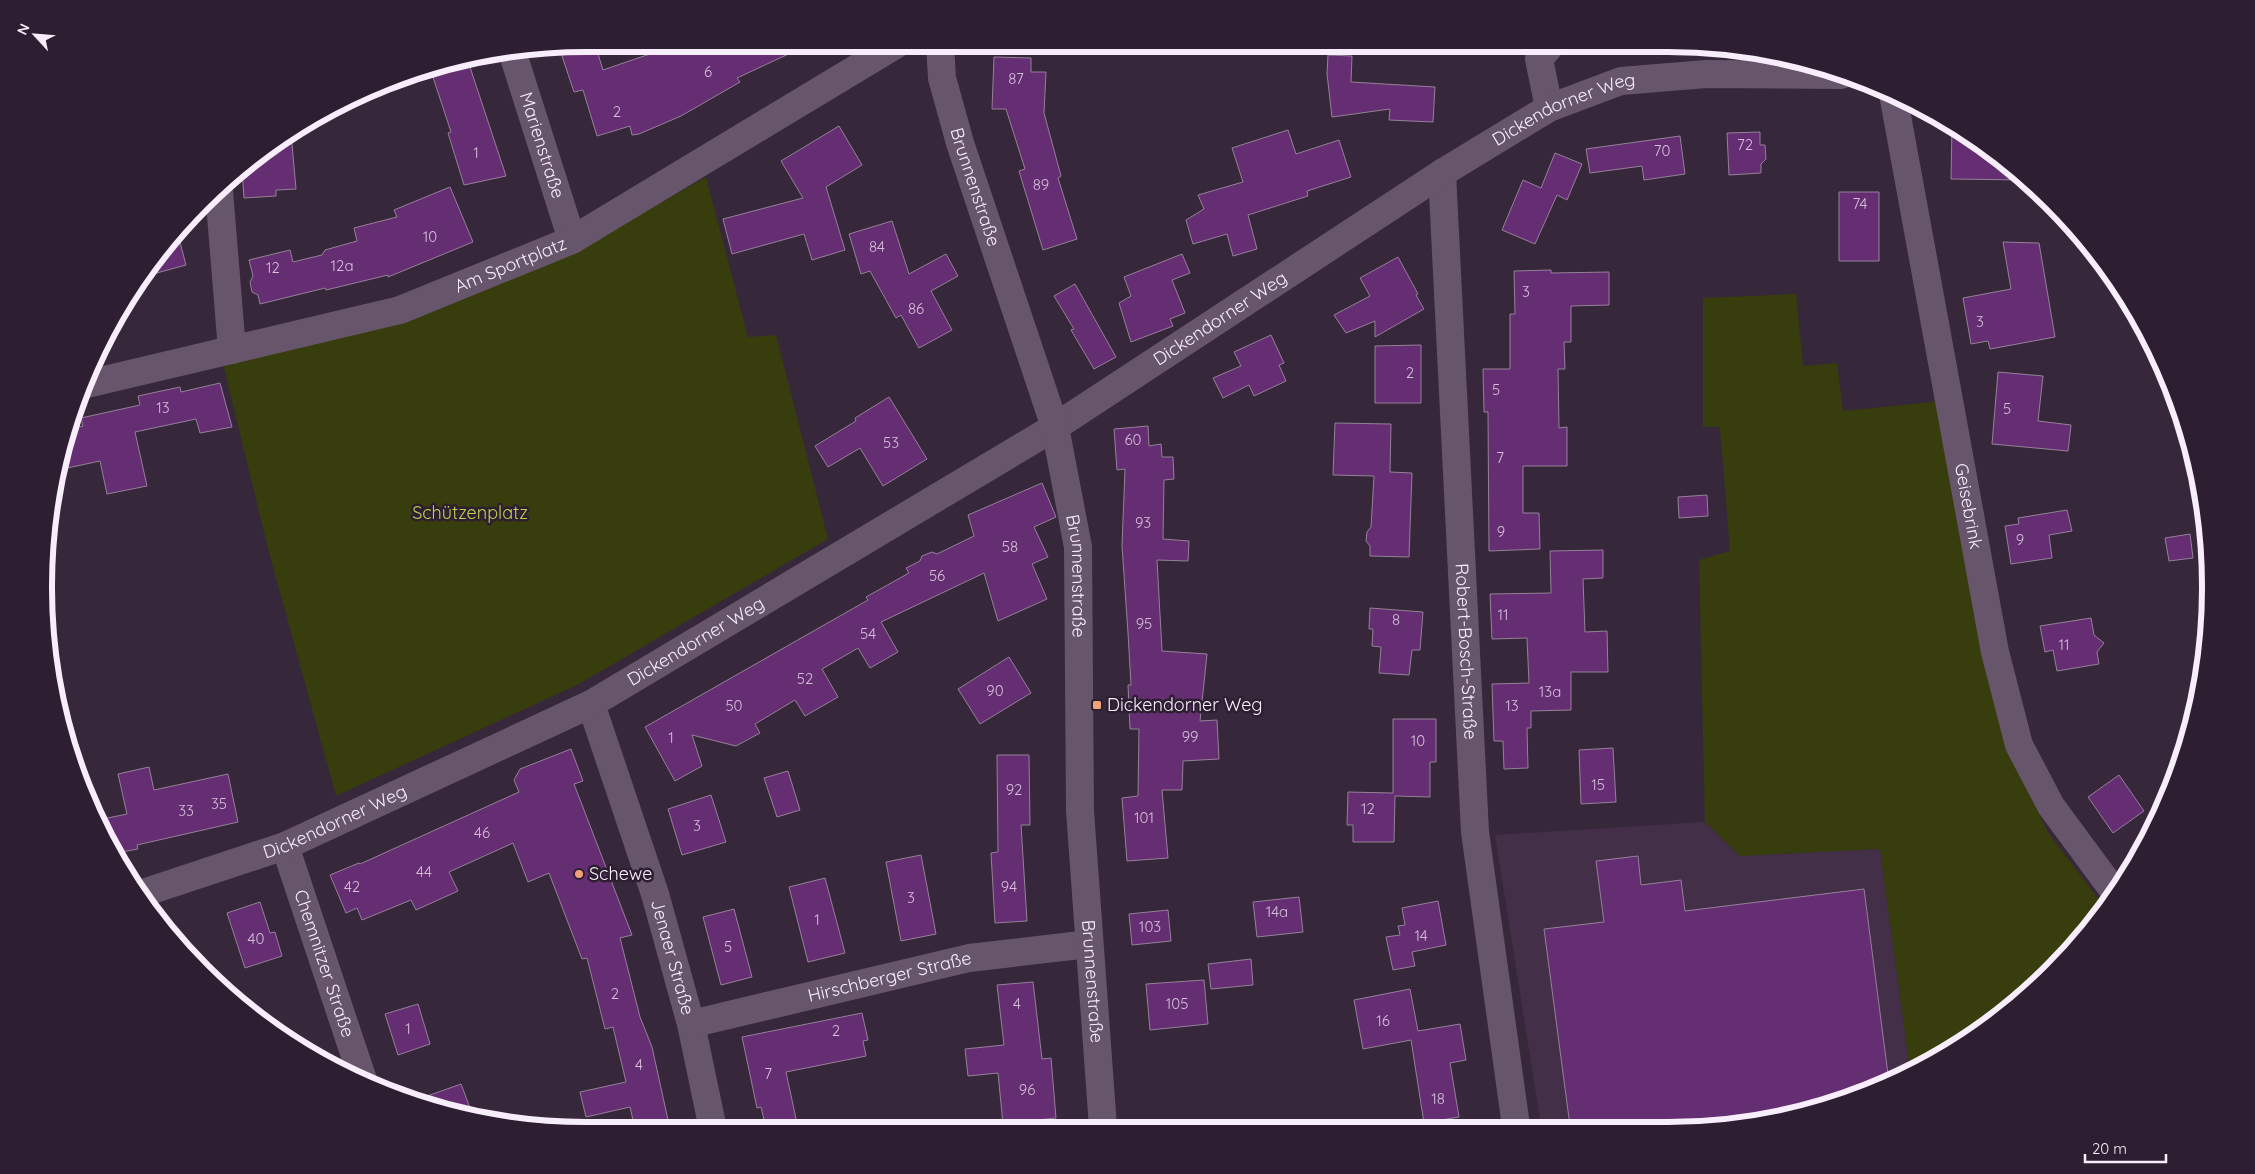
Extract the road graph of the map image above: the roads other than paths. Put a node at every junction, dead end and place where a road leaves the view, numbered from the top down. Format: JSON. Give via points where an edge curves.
{"nodes":[{"id":1,"x":884,"y":52,"type":"edge"},
{"id":2,"x":940,"y":52,"type":"edge"},
{"id":3,"x":1545,"y":52,"type":"edge"},
{"id":4,"x":514,"y":58,"type":"edge"},
{"id":5,"x":1819,"y":75,"type":"edge"},
{"id":6,"x":1895,"y":104,"type":"edge"},
{"id":7,"x":1549,"y":108,"type":"junction"},
{"id":8,"x":1442,"y":173,"type":"junction"},
{"id":9,"x":220,"y":199,"type":"edge"},
{"id":10,"x":572,"y":240,"type":"junction"},
{"id":11,"x":232,"y":350,"type":"junction"},
{"id":12,"x":93,"y":383,"type":"edge"},
{"id":13,"x":1055,"y":427,"type":"junction"},
{"id":14,"x":591,"y":704,"type":"junction"},
{"id":15,"x":285,"y":846,"type":"junction"},
{"id":16,"x":2110,"y":886,"type":"edge"},
{"id":17,"x":148,"y":891,"type":"edge"},
{"id":18,"x":1089,"y":944,"type":"junction"},
{"id":19,"x":691,"y":1024,"type":"junction"},
{"id":20,"x":360,"y":1070,"type":"edge"},
{"id":21,"x":712,"y":1122,"type":"edge"},
{"id":22,"x":1103,"y":1122,"type":"edge"},
{"id":23,"x":1515,"y":1122,"type":"edge"}],
"edges":[{"from":1,"to":10,"type":"street","name":"Am Sportplatz"},
{"from":2,"to":13,"type":"street","name":"Brunnenstraße","via":[[942,78],[960,143]]},
{"from":3,"to":7,"type":"street","via":[[1539,59]]},
{"from":4,"to":10,"type":"street","name":"Marienstraße"},
{"from":5,"to":7,"type":"street","name":"Dickendorner Weg","via":[[1706,74],[1620,81]]},
{"from":6,"to":16,"type":"street","name":"Geisebrink","via":[[1995,652],[2019,745],[2051,806]]},
{"from":7,"to":8,"type":"street","name":"Dickendorner Weg"},
{"from":8,"to":13,"type":"street","name":"Dickendorner Weg"},
{"from":8,"to":23,"type":"street","name":"Robert-Bosch-Straße","via":[[1474,832]]},
{"from":9,"to":11,"type":"street"},
{"from":10,"to":11,"type":"street","name":"Am Sportplatz","via":[[400,310]]},
{"from":11,"to":12,"type":"street","name":"Am Sportplatz"},
{"from":13,"to":14,"type":"street","name":"Dickendorner Weg"},
{"from":13,"to":18,"type":"street","name":"Brunnenstraße","via":[[1078,547],[1080,811]]},
{"from":14,"to":15,"type":"street","name":"Dickendorner Weg"},
{"from":14,"to":19,"type":"street","name":"Jenaer Straße","via":[[655,894]]},
{"from":15,"to":17,"type":"street","name":"Dickendorner Weg"},
{"from":15,"to":20,"type":"street","name":"Chemnitzer Straße"},
{"from":18,"to":19,"type":"street","name":"Hirschberger Straße","via":[[969,958]]},
{"from":18,"to":22,"type":"street","name":"Brunnenstraße"},
{"from":19,"to":21,"type":"street","name":"Jenaer Straße"}]}
